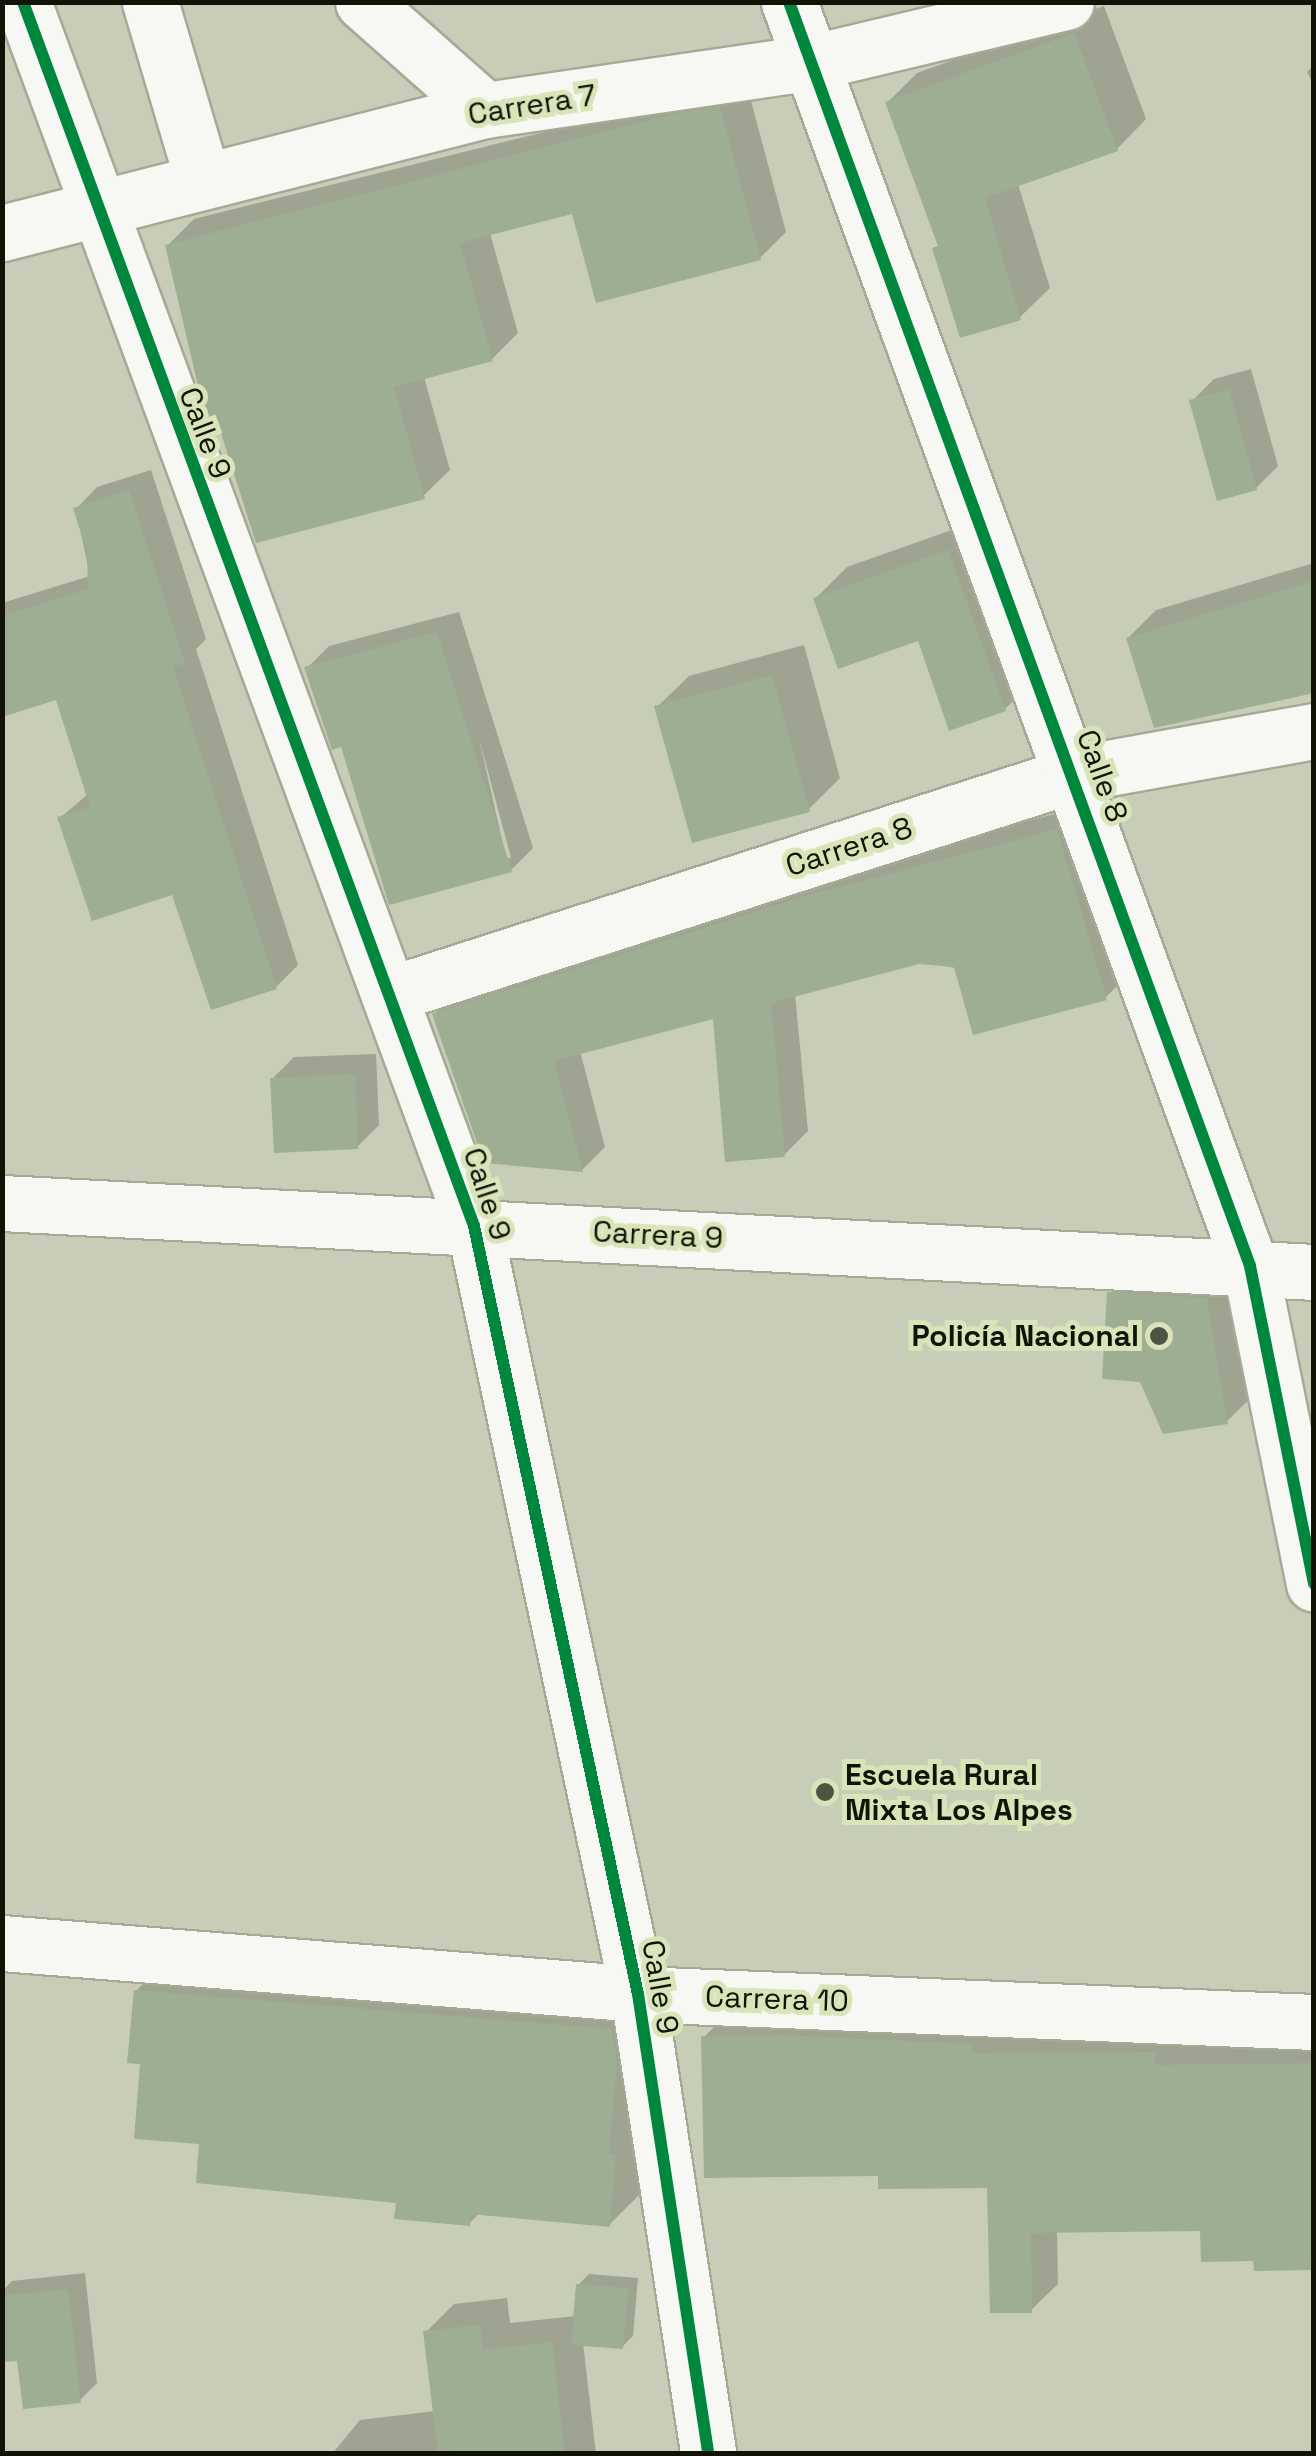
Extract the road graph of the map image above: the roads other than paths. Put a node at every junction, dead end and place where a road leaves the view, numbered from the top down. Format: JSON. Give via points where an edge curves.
{"nodes":[{"id":1,"x":23,"y":2,"type":"edge"},
{"id":2,"x":150,"y":2,"type":"edge"},
{"id":3,"x":363,"y":2,"type":"edge"},
{"id":4,"x":789,"y":2,"type":"edge"},
{"id":5,"x":1066,"y":2,"type":"edge"},
{"id":6,"x":814,"y":62,"type":"junction"},
{"id":7,"x":485,"y":110,"type":"junction"},
{"id":8,"x":203,"y":182,"type":"junction"},
{"id":9,"x":94,"y":209,"type":"junction"},
{"id":10,"x":2,"y":234,"type":"edge"},
{"id":11,"x":1314,"y":730,"type":"edge"},
{"id":12,"x":1075,"y":774,"type":"junction"},
{"id":13,"x":392,"y":994,"type":"junction"},
{"id":14,"x":2,"y":1203,"type":"edge"},
{"id":15,"x":474,"y":1226,"type":"junction"},
{"id":16,"x":1250,"y":1266,"type":"junction"},
{"id":17,"x":1314,"y":1272,"type":"edge"},
{"id":18,"x":1314,"y":1584,"type":"edge"},
{"id":19,"x":2,"y":1943,"type":"edge"},
{"id":20,"x":638,"y":1994,"type":"junction"},
{"id":21,"x":1314,"y":2022,"type":"edge"},
{"id":22,"x":708,"y":2454,"type":"edge"}],
"edges":[{"from":1,"to":9,"type":"street","name":"Calle 9"},
{"from":2,"to":8,"type":"street"},
{"from":3,"to":7,"type":"street"},
{"from":4,"to":6,"type":"street","name":"Calle 8"},
{"from":5,"to":6,"type":"street","name":"Carrera 7"},
{"from":6,"to":7,"type":"street","name":"Carrera 7"},
{"from":6,"to":12,"type":"street","name":"Calle 8"},
{"from":7,"to":8,"type":"street","name":"Carrera 7"},
{"from":8,"to":9,"type":"street","name":"Carrera 7"},
{"from":9,"to":10,"type":"street","name":"Carrera 7"},
{"from":9,"to":13,"type":"street","name":"Calle 9"},
{"from":11,"to":12,"type":"street","name":"Carrera 8"},
{"from":12,"to":13,"type":"street","name":"Carrera 8"},
{"from":12,"to":16,"type":"street","name":"Calle 8"},
{"from":13,"to":15,"type":"street","name":"Calle 9"},
{"from":14,"to":15,"type":"street","name":"Carrera 9"},
{"from":15,"to":16,"type":"street","name":"Carrera 9"},
{"from":15,"to":20,"type":"street","name":"Calle 9"},
{"from":16,"to":17,"type":"street","name":"Carrera 9"},
{"from":16,"to":18,"type":"street","name":"Calle 8"},
{"from":19,"to":20,"type":"street","name":"Carrera 10"},
{"from":20,"to":21,"type":"street","name":"Carrera 10"},
{"from":20,"to":22,"type":"street","name":"Calle 9"}]}
